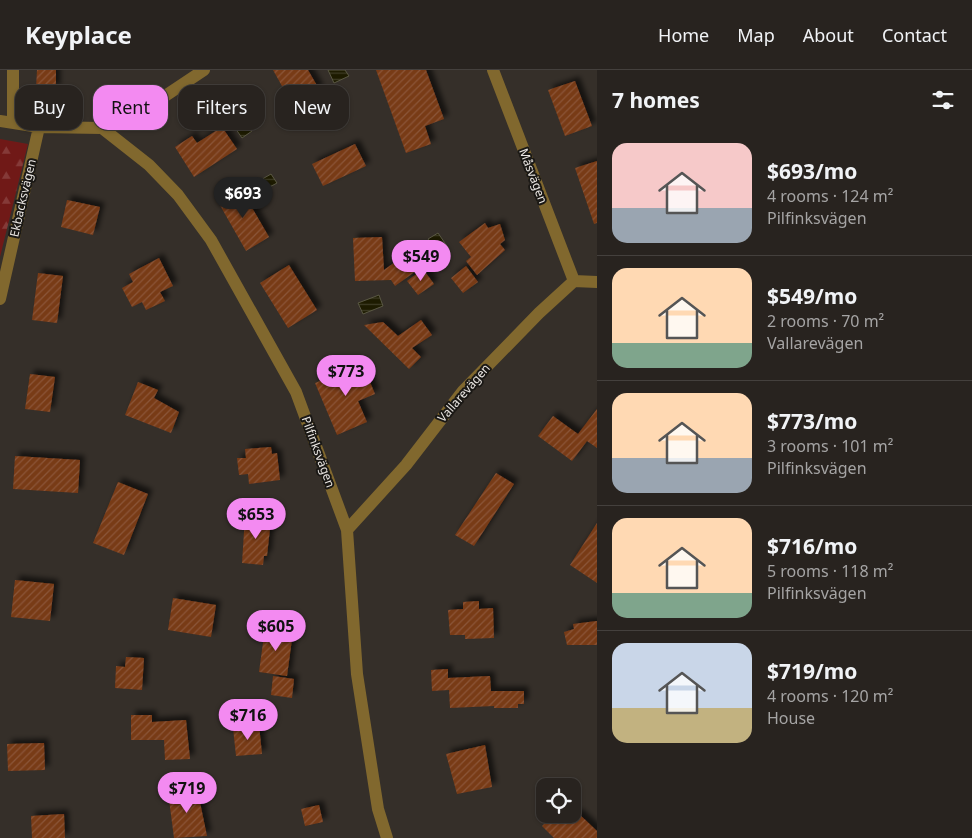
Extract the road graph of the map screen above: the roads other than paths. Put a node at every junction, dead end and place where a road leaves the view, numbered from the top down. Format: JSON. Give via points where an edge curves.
{"nodes":[{"id":1,"x":13,"y":70,"type":"edge"},
{"id":2,"x":204,"y":70,"type":"edge"},
{"id":3,"x":493,"y":70,"type":"edge"},
{"id":4,"x":168,"y":94,"type":"edge"},
{"id":5,"x":0,"y":120,"type":"edge"},
{"id":6,"x":13,"y":122,"type":"joint"},
{"id":7,"x":38,"y":130,"type":"edge"},
{"id":8,"x":105,"y":130,"type":"edge"},
{"id":9,"x":574,"y":281,"type":"junction"},
{"id":10,"x":597,"y":282,"type":"edge"},
{"id":11,"x":0,"y":299,"type":"edge"},
{"id":12,"x":347,"y":530,"type":"junction"},
{"id":13,"x":386,"y":838,"type":"edge"}],
"edges":[{"from":1,"to":6,"type":"street"},
{"from":2,"to":4,"type":"street"},
{"from":3,"to":9,"type":"street","name":"Måsvägen"},
{"from":5,"to":6,"type":"street"},
{"from":7,"to":11,"type":"street","name":"Ekbacksvägen"},
{"from":8,"to":12,"type":"street","name":"Pilfinksvägen","via":[[149,165],[178,196],[211,240],[296,392]]},
{"from":9,"to":10,"type":"street"},
{"from":9,"to":12,"type":"street","name":"Vallarevägen","via":[[462,391],[406,465]]},
{"from":12,"to":13,"type":"street","name":"Pilfinksvägen","via":[[357,674],[378,809]]}]}
